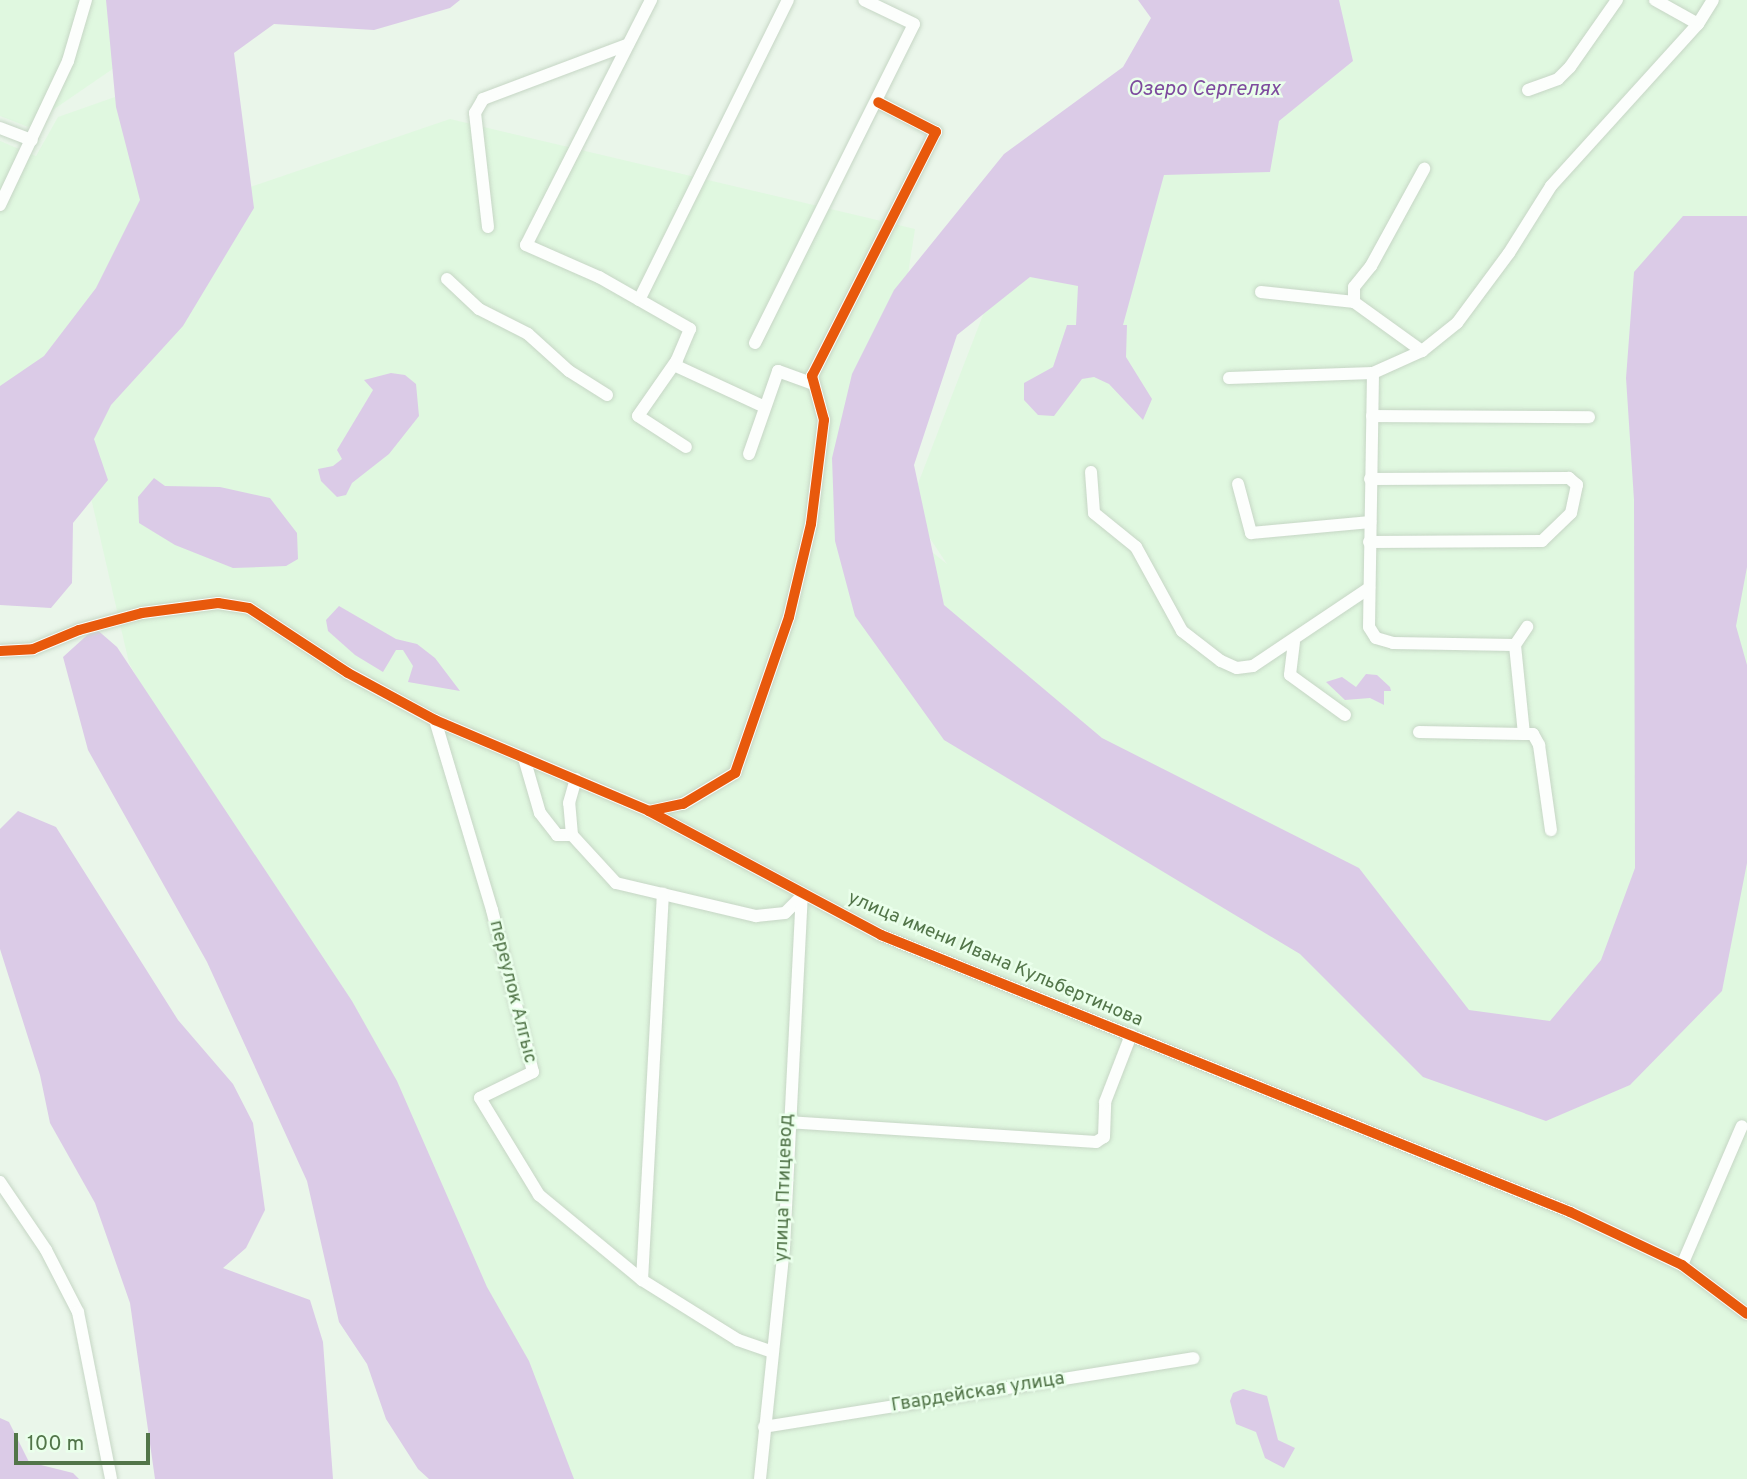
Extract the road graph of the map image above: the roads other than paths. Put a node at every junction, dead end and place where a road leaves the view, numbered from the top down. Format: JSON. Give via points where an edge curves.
{"nodes":[{"id":1,"x":86,"y":0,"type":"edge"},
{"id":2,"x":651,"y":0,"type":"edge"},
{"id":3,"x":788,"y":0,"type":"edge"},
{"id":4,"x":864,"y":0,"type":"edge"},
{"id":5,"x":1617,"y":0,"type":"edge"},
{"id":6,"x":1655,"y":0,"type":"edge"},
{"id":7,"x":1713,"y":0,"type":"edge"},
{"id":8,"x":1698,"y":24,"type":"junction"},
{"id":9,"x":627,"y":45,"type":"junction"},
{"id":10,"x":1528,"y":90,"type":"dead end"},
{"id":11,"x":878,"y":102,"type":"junction"},
{"id":12,"x":0,"y":128,"type":"edge"},
{"id":13,"x":32,"y":140,"type":"junction"},
{"id":14,"x":1424,"y":169,"type":"dead end"},
{"id":15,"x":0,"y":205,"type":"edge"},
{"id":16,"x":488,"y":227,"type":"dead end"},
{"id":17,"x":447,"y":279,"type":"dead end"},
{"id":18,"x":1261,"y":292,"type":"dead end"},
{"id":19,"x":639,"y":300,"type":"junction"},
{"id":20,"x":1354,"y":302,"type":"junction"},
{"id":21,"x":755,"y":343,"type":"dead end"},
{"id":22,"x":1422,"y":351,"type":"junction"},
{"id":23,"x":674,"y":365,"type":"junction"},
{"id":24,"x":1373,"y":373,"type":"junction"},
{"id":25,"x":1229,"y":378,"type":"dead end"},
{"id":26,"x":814,"y":384,"type":"junction"},
{"id":27,"x":607,"y":395,"type":"dead end"},
{"id":28,"x":765,"y":407,"type":"junction"},
{"id":29,"x":1372,"y":416,"type":"junction"},
{"id":30,"x":1589,"y":417,"type":"dead end"},
{"id":31,"x":686,"y":447,"type":"dead end"},
{"id":32,"x":749,"y":454,"type":"dead end"},
{"id":33,"x":1091,"y":472,"type":"dead end"},
{"id":34,"x":1370,"y":479,"type":"junction"},
{"id":35,"x":1238,"y":484,"type":"dead end"},
{"id":36,"x":1370,"y":522,"type":"junction"},
{"id":37,"x":1369,"y":542,"type":"junction"},
{"id":38,"x":1369,"y":588,"type":"junction"},
{"id":39,"x":1527,"y":627,"type":"dead end"},
{"id":40,"x":1294,"y":642,"type":"junction"},
{"id":41,"x":1515,"y":645,"type":"junction"},
{"id":42,"x":0,"y":651,"type":"edge"},
{"id":43,"x":1345,"y":715,"type":"dead end"},
{"id":44,"x":435,"y":720,"type":"junction"},
{"id":45,"x":1419,"y":732,"type":"dead end"},
{"id":46,"x":1524,"y":734,"type":"junction"},
{"id":47,"x":524,"y":758,"type":"junction"},
{"id":48,"x":576,"y":779,"type":"junction"},
{"id":49,"x":649,"y":811,"type":"junction"},
{"id":50,"x":1551,"y":830,"type":"dead end"},
{"id":51,"x":572,"y":835,"type":"junction"},
{"id":52,"x":663,"y":894,"type":"junction"},
{"id":53,"x":802,"y":896,"type":"junction"},
{"id":54,"x":1131,"y":1035,"type":"junction"},
{"id":55,"x":787,"y":1122,"type":"junction"},
{"id":56,"x":1742,"y":1126,"type":"dead end"},
{"id":57,"x":0,"y":1182,"type":"edge"},
{"id":58,"x":1682,"y":1265,"type":"junction"},
{"id":59,"x":642,"y":1280,"type":"junction"},
{"id":60,"x":1747,"y":1314,"type":"edge"},
{"id":61,"x":772,"y":1352,"type":"junction"},
{"id":62,"x":1193,"y":1358,"type":"dead end"},
{"id":63,"x":764,"y":1427,"type":"junction"},
{"id":64,"x":111,"y":1479,"type":"edge"},
{"id":65,"x":761,"y":1479,"type":"edge"}],
"edges":[{"from":1,"to":13,"type":"street","via":[[68,61]]},
{"from":2,"to":9,"type":"street"},
{"from":3,"to":19,"type":"street"},
{"from":4,"to":11,"type":"street","via":[[914,24]]},
{"from":5,"to":10,"type":"street","via":[[1570,67],[1558,79]]},
{"from":6,"to":8,"type":"street"},
{"from":7,"to":8,"type":"street"},
{"from":8,"to":22,"type":"street","via":[[1551,186],[1457,323]]},
{"from":9,"to":16,"type":"street","via":[[483,99],[475,113]]},
{"from":9,"to":19,"type":"street","via":[[526,245]]},
{"from":11,"to":21,"type":"street"},
{"from":11,"to":26,"type":"street","via":[[936,132],[812,376]]},
{"from":12,"to":13,"type":"street"},
{"from":13,"to":15,"type":"street"},
{"from":14,"to":20,"type":"street","via":[[1371,267],[1354,287]]},
{"from":17,"to":27,"type":"street","via":[[479,309],[528,334],[569,371]]},
{"from":18,"to":20,"type":"street"},
{"from":19,"to":23,"type":"street","via":[[690,329]]},
{"from":20,"to":22,"type":"street"},
{"from":22,"to":24,"type":"street"},
{"from":23,"to":28,"type":"street"},
{"from":23,"to":31,"type":"street","via":[[638,416]]},
{"from":24,"to":25,"type":"street"},
{"from":24,"to":29,"type":"street"},
{"from":26,"to":28,"type":"street","via":[[778,371]]},
{"from":26,"to":49,"type":"street","via":[[824,420],[811,524],[789,617],[735,773],[683,804]]},
{"from":28,"to":32,"type":"street"},
{"from":29,"to":30,"type":"street"},
{"from":29,"to":34,"type":"street"},
{"from":33,"to":40,"type":"street","via":[[1094,513],[1136,547],[1171,615],[1199,646],[1237,668],[1253,667]]},
{"from":34,"to":36,"type":"street"},
{"from":34,"to":37,"type":"street","via":[[1569,478],[1577,485],[1570,513],[1542,541]]},
{"from":35,"to":36,"type":"street","via":[[1251,533]]},
{"from":36,"to":37,"type":"street"},
{"from":37,"to":38,"type":"street"},
{"from":38,"to":40,"type":"street"},
{"from":38,"to":41,"type":"street","via":[[1369,627],[1376,638],[1393,643]]},
{"from":39,"to":41,"type":"street"},
{"from":40,"to":43,"type":"street","via":[[1290,676]]},
{"from":41,"to":46,"type":"street"},
{"from":42,"to":44,"type":"street","name":"улица имени Ивана Кульбертинова","via":[[33,649],[79,630],[142,613],[218,603],[249,608],[348,673]]},
{"from":44,"to":47,"type":"street","name":"улица имени Ивана Кульбертинова"},
{"from":44,"to":59,"type":"street","name":"переулок Алгыс","via":[[492,911],[533,1072],[480,1098],[539,1195]]},
{"from":45,"to":46,"type":"street"},
{"from":46,"to":50,"type":"street","via":[[1533,734],[1539,745]]},
{"from":47,"to":48,"type":"street","name":"улица имени Ивана Кульбертинова"},
{"from":47,"to":51,"type":"street","via":[[540,813],[557,835]]},
{"from":48,"to":49,"type":"street","name":"улица имени Ивана Кульбертинова"},
{"from":48,"to":51,"type":"street","via":[[569,803]]},
{"from":49,"to":53,"type":"street","name":"улица имени Ивана Кульбертинова","via":[[734,854]]},
{"from":51,"to":52,"type":"street","via":[[616,883]]},
{"from":52,"to":53,"type":"street","via":[[756,916],[785,914]]},
{"from":52,"to":59,"type":"street"},
{"from":53,"to":54,"type":"street","name":"улица имени Ивана Кульбертинова","via":[[881,935]]},
{"from":53,"to":55,"type":"street","name":"улица Птицевод"},
{"from":54,"to":55,"type":"street","via":[[1105,1102],[1104,1138],[1096,1142]]},
{"from":54,"to":58,"type":"street","name":"улица имени Ивана Кульбертинова","via":[[1570,1212]]},
{"from":55,"to":61,"type":"street","name":"улица Птицевод","via":[[784,1247]]},
{"from":56,"to":58,"type":"street"},
{"from":57,"to":64,"type":"street","via":[[46,1250],[78,1312]]},
{"from":58,"to":60,"type":"street","name":"улица имени Ивана Кульбертинова"},
{"from":59,"to":61,"type":"street","name":"переулок Алгыс","via":[[738,1340]]},
{"from":61,"to":63,"type":"street","name":"улица Птицевод"},
{"from":62,"to":63,"type":"street","name":"Гвардейская улица"},
{"from":63,"to":65,"type":"street","name":"улица Птицевод"}]}
